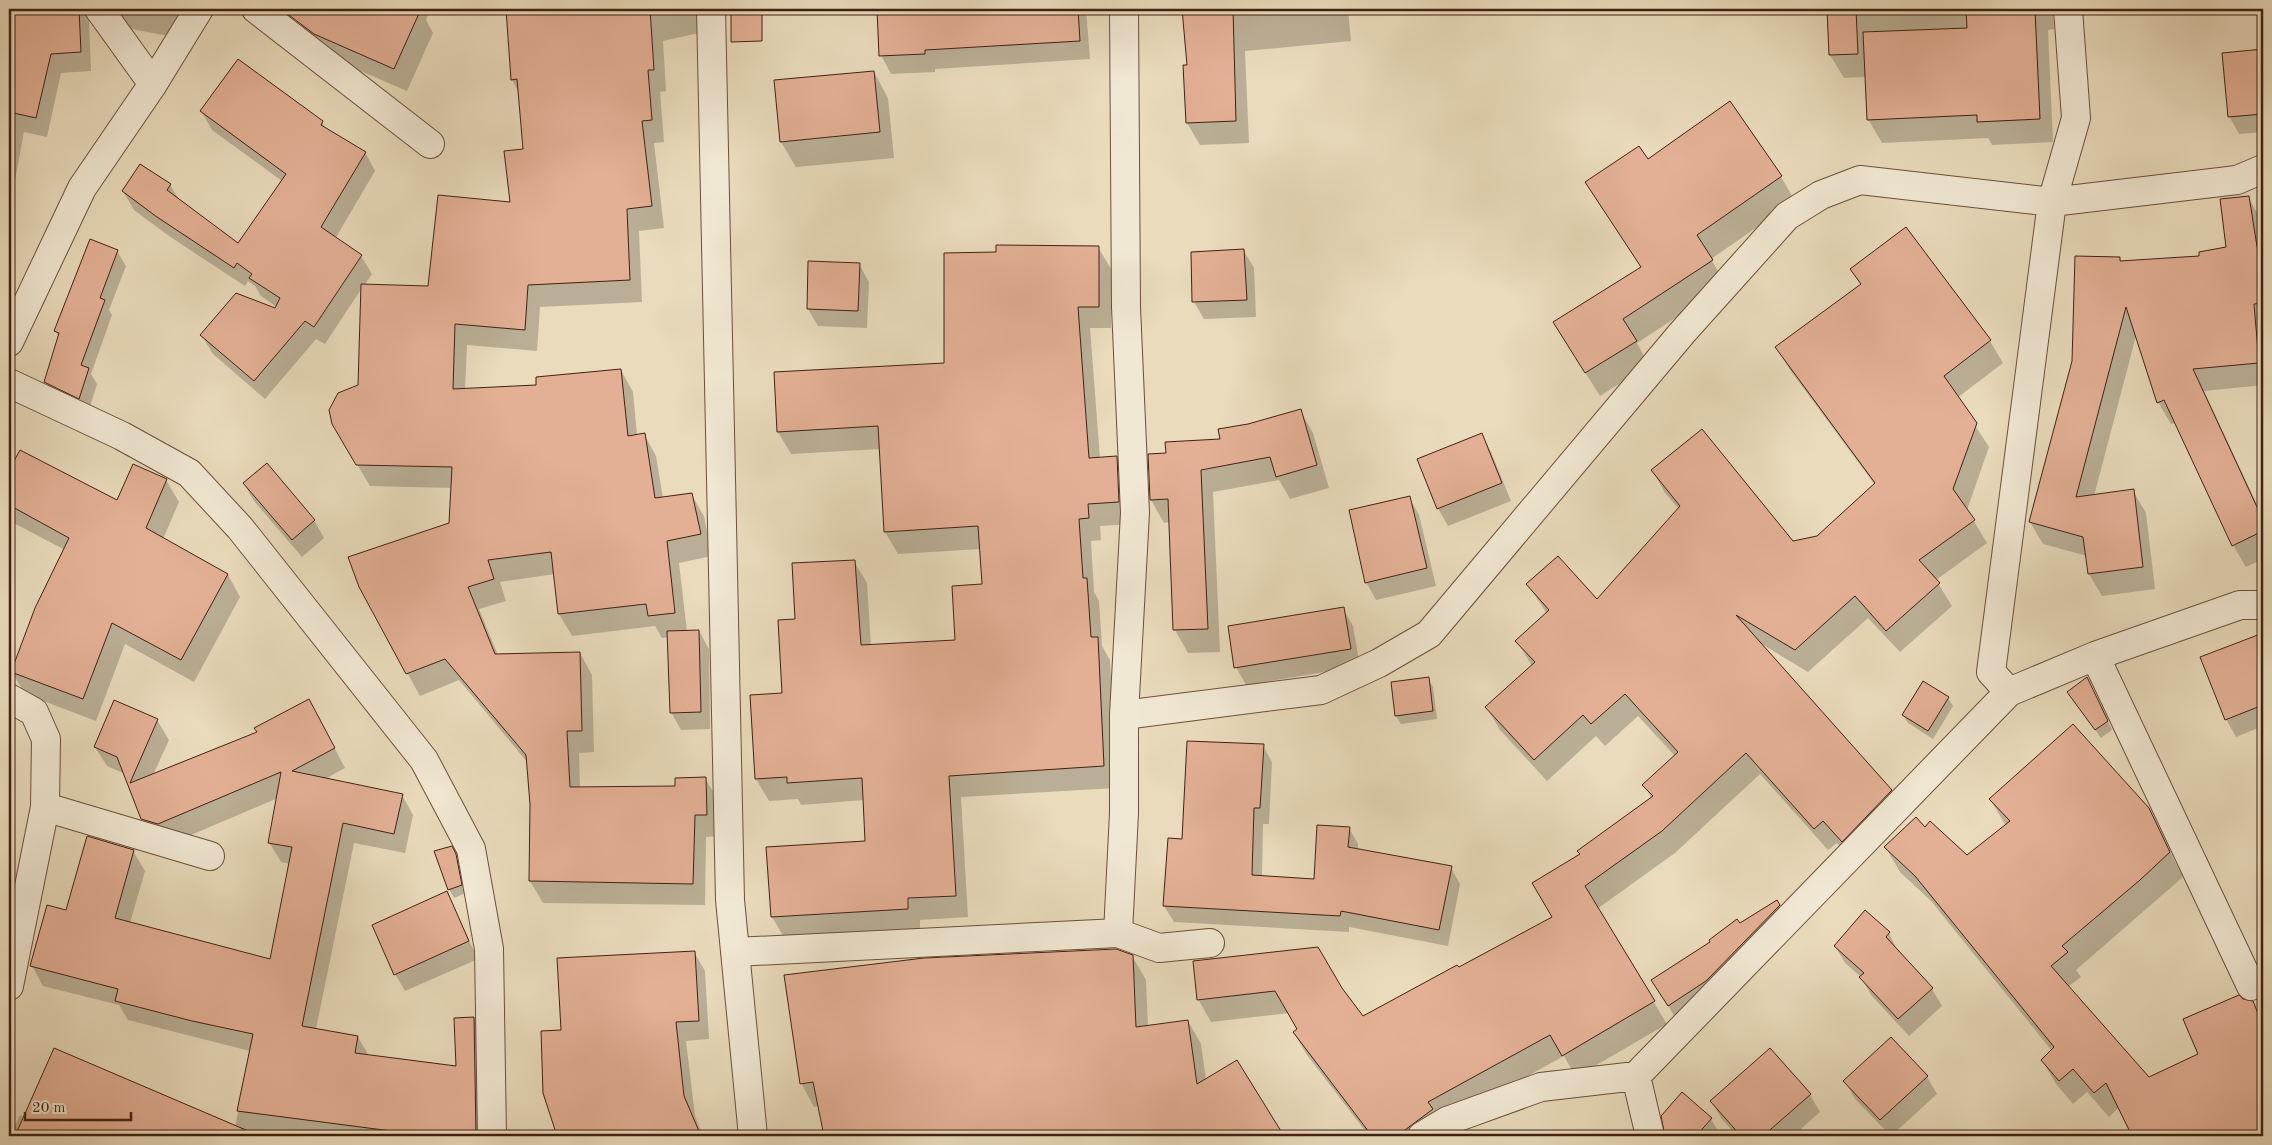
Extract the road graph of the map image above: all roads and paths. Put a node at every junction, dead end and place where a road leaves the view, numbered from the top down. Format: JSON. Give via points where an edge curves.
{"nodes":[{"id":1,"x":99,"y":9,"type":"edge"},
{"id":2,"x":199,"y":9,"type":"edge"},
{"id":3,"x":256,"y":9,"type":"edge"},
{"id":4,"x":711,"y":9,"type":"edge"},
{"id":5,"x":1124,"y":9,"type":"edge"},
{"id":6,"x":2068,"y":9,"type":"edge"},
{"id":7,"x":152,"y":84,"type":"junction"},
{"id":8,"x":430,"y":144,"type":"dead end"},
{"id":9,"x":2263,"y":169,"type":"edge"},
{"id":10,"x":2052,"y":202,"type":"junction"},
{"id":11,"x":9,"y":342,"type":"edge"},
{"id":12,"x":9,"y":383,"type":"edge"},
{"id":13,"x":2263,"y":605,"type":"edge"},
{"id":14,"x":2095,"y":656,"type":"junction"},
{"id":15,"x":2009,"y":692,"type":"junction"},
{"id":16,"x":9,"y":698,"type":"edge"},
{"id":17,"x":1124,"y":715,"type":"junction"},
{"id":18,"x":45,"y":807,"type":"junction"},
{"id":19,"x":210,"y":856,"type":"dead end"},
{"id":20,"x":1118,"y":933,"type":"junction"},
{"id":21,"x":1210,"y":943,"type":"dead end"},
{"id":22,"x":735,"y":952,"type":"junction"},
{"id":23,"x":9,"y":986,"type":"edge"},
{"id":24,"x":2251,"y":986,"type":"dead end"},
{"id":25,"x":1636,"y":1076,"type":"junction"},
{"id":26,"x":492,"y":1136,"type":"edge"},
{"id":27,"x":753,"y":1136,"type":"edge"},
{"id":28,"x":1422,"y":1136,"type":"edge"},
{"id":29,"x":1650,"y":1136,"type":"edge"}],
"edges":[{"from":1,"to":7,"type":"street"},
{"from":2,"to":7,"type":"street"},
{"from":3,"to":8,"type":"street"},
{"from":4,"to":22,"type":"street","via":[[730,890]]},
{"from":5,"to":17,"type":"street","via":[[1126,307],[1136,512]]},
{"from":6,"to":10,"type":"street","via":[[2076,118]]},
{"from":7,"to":11,"type":"street","via":[[82,188]]},
{"from":9,"to":10,"type":"street","via":[[2237,180]]},
{"from":10,"to":15,"type":"street","via":[[1991,672]]},
{"from":10,"to":17,"type":"street","via":[[1860,180],[1821,194],[1787,216],[1682,333],[1429,634],[1379,663],[1320,690]]},
{"from":12,"to":26,"type":"street","via":[[122,436],[189,473],[240,528],[424,760],[471,849],[481,904],[489,949]]},
{"from":13,"to":14,"type":"street","via":[[2240,605]]},
{"from":14,"to":15,"type":"street"},
{"from":14,"to":24,"type":"street"},
{"from":15,"to":25,"type":"street"},
{"from":16,"to":18,"type":"street","via":[[34,712],[46,739]]},
{"from":17,"to":20,"type":"street","via":[[1124,813]]},
{"from":18,"to":19,"type":"street"},
{"from":18,"to":23,"type":"street"},
{"from":20,"to":21,"type":"street","via":[[1158,948]]},
{"from":20,"to":22,"type":"street"},
{"from":22,"to":27,"type":"street"},
{"from":25,"to":28,"type":"street","via":[[1540,1087],[1447,1121]]},
{"from":25,"to":29,"type":"street"}]}
